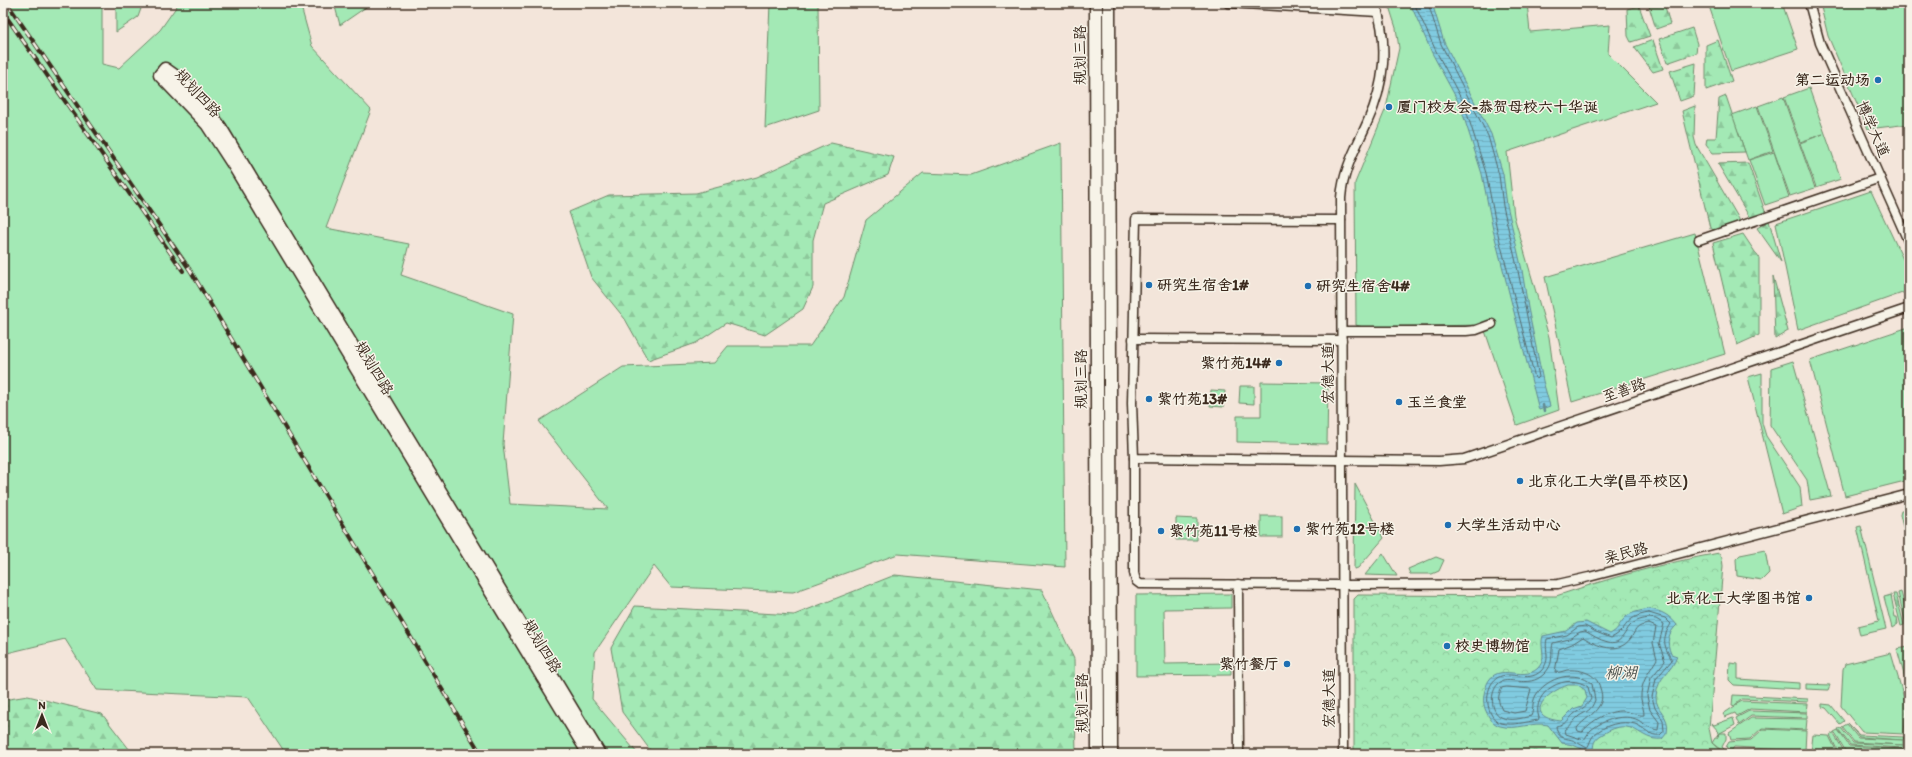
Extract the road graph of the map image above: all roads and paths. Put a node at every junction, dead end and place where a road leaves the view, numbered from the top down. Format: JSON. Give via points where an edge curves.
{"nodes":[{"id":1,"x":1096,"y":3,"type":"edge"},
{"id":2,"x":1109,"y":3,"type":"edge"},
{"id":3,"x":1229,"y":3,"type":"edge"},
{"id":4,"x":1375,"y":3,"type":"edge"},
{"id":5,"x":1809,"y":3,"type":"edge"},
{"id":6,"x":1378,"y":12,"type":"junction"},
{"id":7,"x":1880,"y":178,"type":"junction"},
{"id":8,"x":1341,"y":220,"type":"junction"},
{"id":9,"x":1700,"y":240,"type":"dead end"},
{"id":10,"x":1909,"y":243,"type":"edge"},
{"id":11,"x":1909,"y":308,"type":"edge"},
{"id":12,"x":1492,"y":324,"type":"dead end"},
{"id":13,"x":1342,"y":336,"type":"junction"},
{"id":14,"x":1133,"y":339,"type":"junction"},
{"id":15,"x":1134,"y":458,"type":"junction"},
{"id":16,"x":1103,"y":459,"type":"junction"},
{"id":17,"x":1342,"y":461,"type":"junction"},
{"id":18,"x":1909,"y":494,"type":"edge"},
{"id":19,"x":1238,"y":584,"type":"junction"},
{"id":20,"x":1343,"y":585,"type":"junction"},
{"id":21,"x":588,"y":754,"type":"edge"},
{"id":22,"x":600,"y":754,"type":"edge"},
{"id":23,"x":1098,"y":754,"type":"edge"},
{"id":24,"x":1110,"y":754,"type":"edge"},
{"id":25,"x":1239,"y":754,"type":"edge"},
{"id":26,"x":1343,"y":754,"type":"edge"}],
"edges":[{"from":1,"to":16,"type":"main road","name":"规划三路"},
{"from":2,"to":16,"type":"main road","name":"规划三路"},
{"from":3,"to":6,"type":"street"},
{"from":4,"to":6,"type":"street","name":"宏德大道"},
{"from":5,"to":7,"type":"street","name":"博学大道","via":[[1820,43]]},
{"from":6,"to":8,"type":"street","name":"宏德大道","via":[[1384,44],[1381,84],[1342,182]]},
{"from":7,"to":9,"type":"street"},
{"from":7,"to":10,"type":"street","name":"博学大道"},
{"from":8,"to":13,"type":"street","name":"宏德大道"},
{"from":8,"to":14,"type":"street","via":[[1136,219]]},
{"from":11,"to":17,"type":"street","name":"至善路","via":[[1464,459]]},
{"from":12,"to":13,"type":"street","via":[[1466,331]]},
{"from":13,"to":14,"type":"street"},
{"from":13,"to":17,"type":"street","name":"宏德大道"},
{"from":14,"to":15,"type":"street"},
{"from":15,"to":17,"type":"street","name":"至善路"},
{"from":15,"to":19,"type":"street","name":"亲民路","via":[[1136,581],[1140,584]]},
{"from":16,"to":23,"type":"main road","name":"规划三路"},
{"from":16,"to":24,"type":"main road","name":"规划三路"},
{"from":17,"to":20,"type":"street","name":"宏德大道"},
{"from":18,"to":20,"type":"street","name":"亲民路","via":[[1558,584]]},
{"from":19,"to":20,"type":"street","name":"亲民路"},
{"from":19,"to":25,"type":"street"},
{"from":20,"to":26,"type":"street","name":"宏德大道"},
{"from":21,"to":22,"type":"main road","name":"规划四路","via":[[233,164],[207,124],[160,76],[165,69],[180,79],[201,101],[220,127]]}]}
